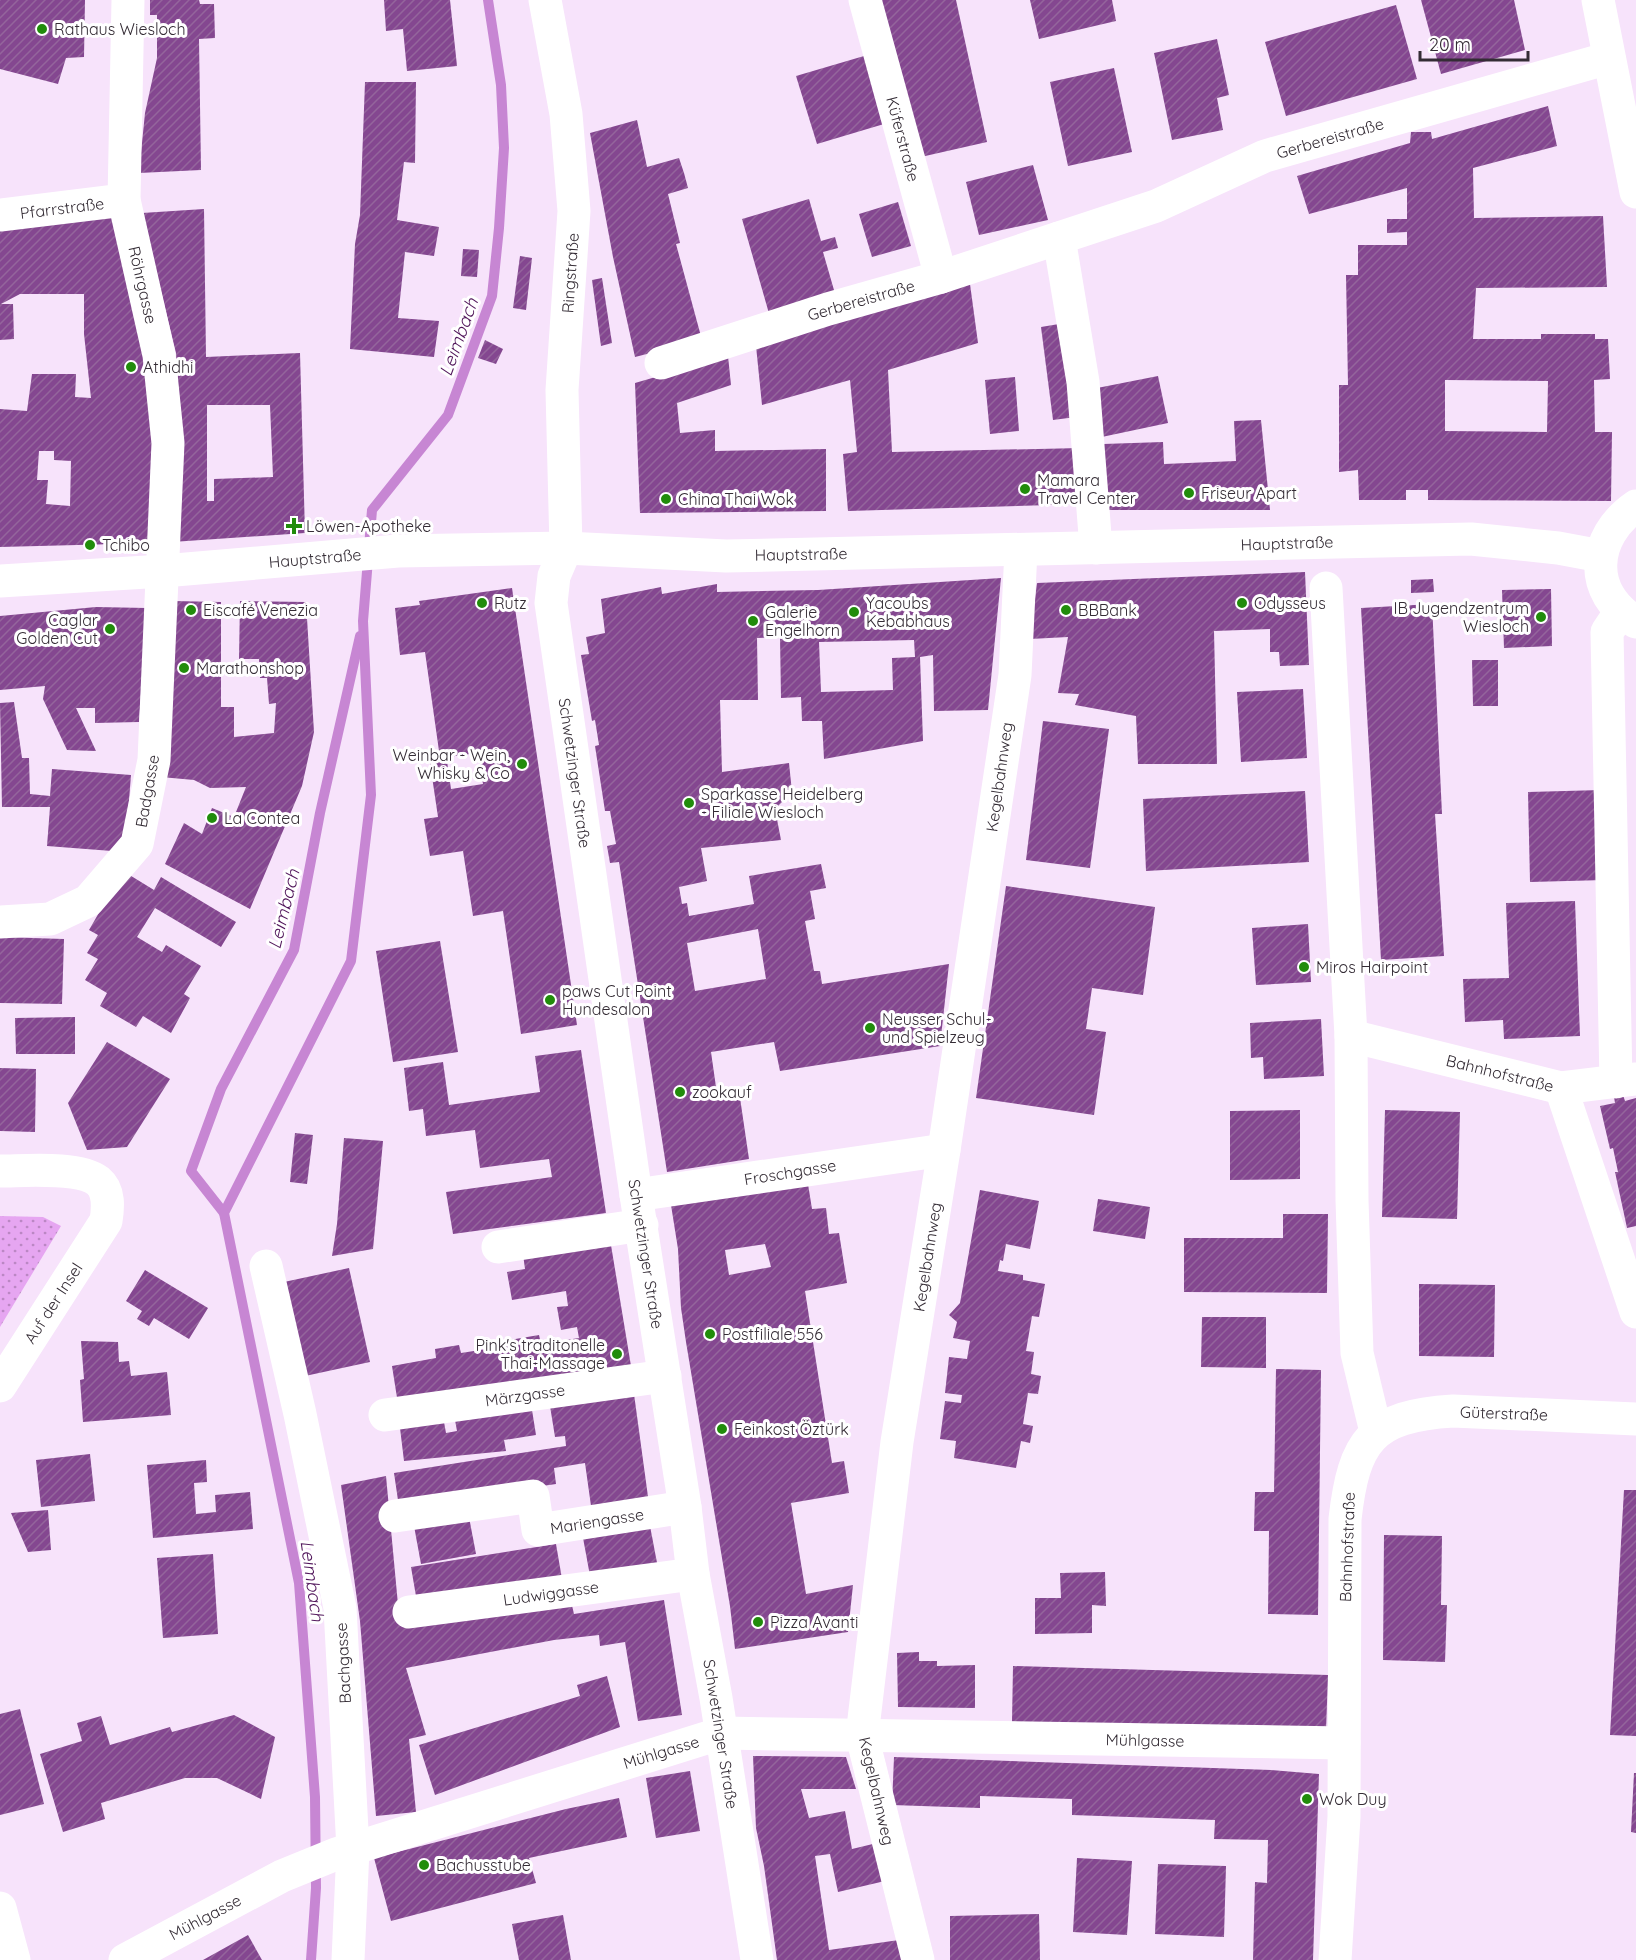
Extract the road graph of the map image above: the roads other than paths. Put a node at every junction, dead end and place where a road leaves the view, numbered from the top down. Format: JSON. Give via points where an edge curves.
{"nodes":[{"id":1,"x":128,"y":0,"type":"edge"},
{"id":2,"x":545,"y":0,"type":"edge"},
{"id":3,"x":865,"y":0,"type":"edge"},
{"id":4,"x":1598,"y":0,"type":"edge"},
{"id":5,"x":1609,"y":58,"type":"junction"},
{"id":6,"x":1636,"y":192,"type":"edge"},
{"id":7,"x":123,"y":200,"type":"junction"},
{"id":8,"x":0,"y":215,"type":"edge"},
{"id":9,"x":1059,"y":238,"type":"junction"},
{"id":10,"x":941,"y":278,"type":"junction"},
{"id":11,"x":662,"y":363,"type":"dead end"},
{"id":12,"x":1636,"y":506,"type":"edge"},
{"id":13,"x":1096,"y":548,"type":"junction"},
{"id":14,"x":567,"y":549,"type":"junction"},
{"id":15,"x":1022,"y":550,"type":"junction"},
{"id":16,"x":1601,"y":556,"type":"junction"},
{"id":17,"x":0,"y":581,"type":"edge"},
{"id":18,"x":162,"y":582,"type":"junction"},
{"id":19,"x":1326,"y":588,"type":"dead end"},
{"id":20,"x":1628,"y":617,"type":"edge"},
{"id":21,"x":0,"y":922,"type":"edge"},
{"id":22,"x":1351,"y":1036,"type":"junction"},
{"id":23,"x":1626,"y":1081,"type":"edge"},
{"id":24,"x":1561,"y":1088,"type":"junction"},
{"id":25,"x":944,"y":1150,"type":"junction"},
{"id":26,"x":0,"y":1171,"type":"edge"},
{"id":27,"x":639,"y":1210,"type":"junction"},
{"id":28,"x":498,"y":1246,"type":"dead end"},
{"id":29,"x":266,"y":1266,"type":"dead end"},
{"id":30,"x":1636,"y":1312,"type":"edge"},
{"id":31,"x":665,"y":1376,"type":"junction"},
{"id":32,"x":0,"y":1386,"type":"edge"},
{"id":33,"x":385,"y":1415,"type":"dead end"},
{"id":34,"x":1636,"y":1419,"type":"edge"},
{"id":35,"x":1376,"y":1432,"type":"junction"},
{"id":36,"x":685,"y":1507,"type":"junction"},
{"id":37,"x":395,"y":1516,"type":"dead end"},
{"id":38,"x":693,"y":1574,"type":"junction"},
{"id":39,"x":409,"y":1612,"type":"dead end"},
{"id":40,"x":722,"y":1733,"type":"junction"},
{"id":41,"x":862,"y":1736,"type":"junction"},
{"id":42,"x":1344,"y":1743,"type":"junction"},
{"id":43,"x":344,"y":1852,"type":"junction"},
{"id":44,"x":0,"y":1908,"type":"edge"},
{"id":45,"x":131,"y":1958,"type":"edge"},
{"id":46,"x":14,"y":1960,"type":"edge"},
{"id":47,"x":348,"y":1960,"type":"edge"},
{"id":48,"x":757,"y":1960,"type":"edge"},
{"id":49,"x":918,"y":1960,"type":"edge"},
{"id":50,"x":1335,"y":1960,"type":"edge"}],
"edges":[{"from":1,"to":7,"type":"street","name":"Röhrgasse"},
{"from":2,"to":14,"type":"street","name":"Ringstraße","via":[[566,114],[574,211],[562,390]]},
{"from":3,"to":10,"type":"street","name":"Küferstraße"},
{"from":4,"to":5,"type":"street"},
{"from":5,"to":6,"type":"street"},
{"from":5,"to":9,"type":"street","name":"Gerbereistraße","via":[[1265,156],[1156,206]]},
{"from":7,"to":8,"type":"street","name":"Pfarrstraße"},
{"from":7,"to":18,"type":"street","name":"Röhrgasse","via":[[160,366],[168,443]]},
{"from":9,"to":10,"type":"street","name":"Gerbereistraße"},
{"from":9,"to":13,"type":"street","via":[[1083,382]]},
{"from":10,"to":11,"type":"street","name":"Gerbereistraße","via":[[828,309]]},
{"from":12,"to":16,"type":"street","via":[[1619,519]]},
{"from":13,"to":15,"type":"street","name":"Hauptstraße"},
{"from":13,"to":16,"type":"street","name":"Hauptstraße","via":[[1471,539]]},
{"from":14,"to":15,"type":"street","name":"Hauptstraße","via":[[726,556]]},
{"from":14,"to":18,"type":"street","name":"Hauptstraße","via":[[398,551],[317,558]]},
{"from":14,"to":27,"type":"street","name":"Schwetzinger Straße","via":[[554,576],[551,603]]},
{"from":15,"to":25,"type":"street","name":"Kegelbahnweg","via":[[1015,675]]},
{"from":16,"to":20,"type":"street","via":[[1606,590],[1614,605]]},
{"from":17,"to":18,"type":"street","name":"Hauptstraße"},
{"from":18,"to":21,"type":"street","name":"Badgasse","via":[[154,760],[137,844],[88,901],[50,919]]},
{"from":19,"to":22,"type":"street"},
{"from":20,"to":23,"type":"street","via":[[1607,632]]},
{"from":22,"to":24,"type":"street","name":"Bahnhofstraße"},
{"from":22,"to":35,"type":"street","via":[[1357,1353]]},
{"from":23,"to":24,"type":"street"},
{"from":24,"to":30,"type":"street","name":"Bahnhofstraße"},
{"from":25,"to":27,"type":"street","name":"Froschgasse"},
{"from":25,"to":41,"type":"street","name":"Kegelbahnweg","via":[[897,1442]]},
{"from":26,"to":32,"type":"street","name":"Auf der Insel","via":[[74,1171],[98,1181],[108,1202],[106,1221]]},
{"from":27,"to":28,"type":"street","name":"Froschgasse"},
{"from":27,"to":31,"type":"street","name":"Schwetzinger Straße"},
{"from":29,"to":43,"type":"street","name":"Bachgasse","via":[[340,1608]]},
{"from":31,"to":33,"type":"street","name":"Märzgasse"},
{"from":31,"to":36,"type":"street","name":"Schwetzinger Straße"},
{"from":34,"to":35,"type":"street","name":"Güterstraße","via":[[1453,1411],[1416,1415]]},
{"from":35,"to":42,"type":"street","name":"Bahnhofstraße","via":[[1357,1460],[1344,1520]]},
{"from":36,"to":37,"type":"street","name":"Mariengasse","via":[[538,1530],[533,1496]]},
{"from":36,"to":38,"type":"street","name":"Schwetzinger Straße"},
{"from":38,"to":39,"type":"street","name":"Ludwiggasse"},
{"from":38,"to":40,"type":"street","name":"Schwetzinger Straße"},
{"from":40,"to":41,"type":"street","name":"Mühlgasse"},
{"from":40,"to":43,"type":"street","name":"Mühlgasse"},
{"from":40,"to":48,"type":"street","name":"Schwetzinger Straße"},
{"from":41,"to":42,"type":"street","name":"Mühlgasse"},
{"from":41,"to":49,"type":"street","name":"Kegelbahnweg"},
{"from":42,"to":50,"type":"street","name":"Bahnhofstraße","via":[[1344,1817]]},
{"from":43,"to":45,"type":"street","name":"Mühlgasse","via":[[282,1876]]},
{"from":43,"to":47,"type":"street","name":"Bachgasse"},
{"from":44,"to":46,"type":"street"}]}
